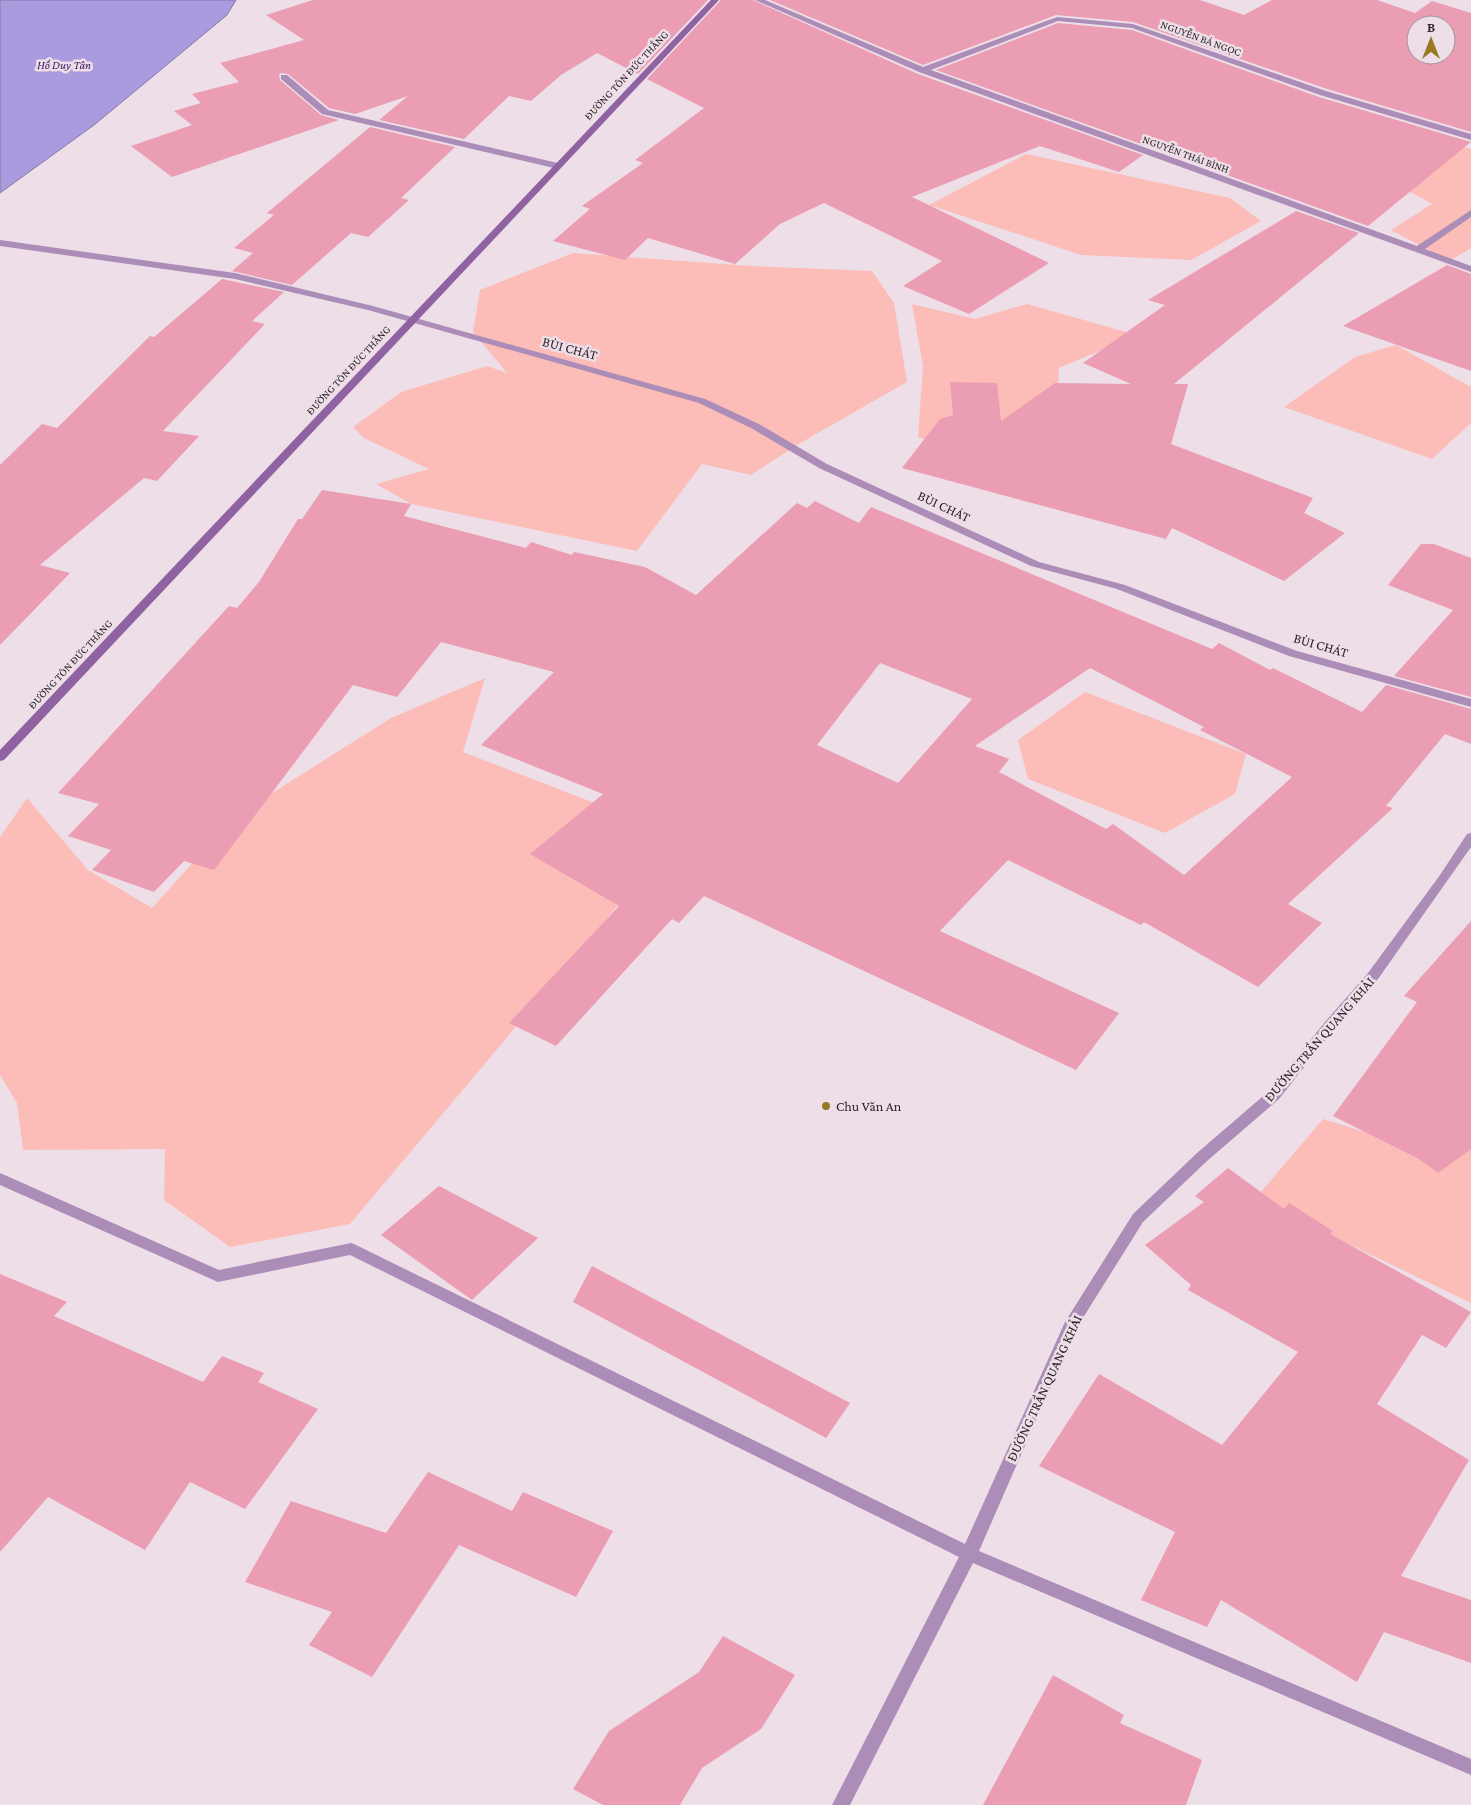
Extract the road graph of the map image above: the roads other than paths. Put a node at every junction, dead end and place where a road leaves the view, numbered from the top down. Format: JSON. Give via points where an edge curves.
{"nodes":[{"id":1,"x":714,"y":0,"type":"edge"},
{"id":2,"x":760,"y":0,"type":"edge"},
{"id":3,"x":922,"y":70,"type":"junction"},
{"id":4,"x":284,"y":77,"type":"dead end"},
{"id":5,"x":1471,"y":137,"type":"edge"},
{"id":6,"x":558,"y":166,"type":"junction"},
{"id":7,"x":1471,"y":212,"type":"edge"},
{"id":8,"x":0,"y":243,"type":"edge"},
{"id":9,"x":1418,"y":250,"type":"junction"},
{"id":10,"x":1471,"y":269,"type":"edge"},
{"id":11,"x":412,"y":320,"type":"junction"},
{"id":12,"x":1471,"y":703,"type":"edge"},
{"id":13,"x":0,"y":757,"type":"edge"},
{"id":14,"x":1471,"y":837,"type":"edge"},
{"id":15,"x":0,"y":1179,"type":"edge"},
{"id":16,"x":969,"y":1554,"type":"junction"},
{"id":17,"x":1471,"y":1767,"type":"edge"},
{"id":18,"x":841,"y":1805,"type":"edge"}],
"edges":[{"from":1,"to":6,"type":"street","name":"ĐƯỜNG TÔN ĐỨC THẮNG"},
{"from":2,"to":3,"type":"street","name":"NGUYỄN THÁI BÌNH"},
{"from":3,"to":5,"type":"street","name":"NGUYỄN BÁ NGỌC","via":[[1057,19],[1132,26],[1323,93]]},
{"from":3,"to":9,"type":"street","name":"NGUYỄN THÁI BÌNH"},
{"from":4,"to":6,"type":"street","via":[[325,112]]},
{"from":6,"to":11,"type":"street","name":"ĐƯỜNG TÔN ĐỨC THẮNG"},
{"from":7,"to":9,"type":"street"},
{"from":8,"to":11,"type":"street","name":"BÙI CHÁT","via":[[235,276]]},
{"from":9,"to":10,"type":"street","name":"NGUYỄN THÁI BÌNH"},
{"from":11,"to":12,"type":"street","name":"BÙI CHÁT","via":[[702,401],[756,426],[823,466],[1035,564],[1121,587],[1293,654]]},
{"from":11,"to":13,"type":"street","name":"ĐƯỜNG TÔN ĐỨC THẮNG"},
{"from":14,"to":16,"type":"street","name":"ĐƯỜNG TRẦN QUANG KHẢI","via":[[1373,976],[1274,1095],[1138,1218],[1070,1326]]},
{"from":15,"to":16,"type":"street","via":[[218,1276],[351,1249]]},
{"from":16,"to":17,"type":"street"},
{"from":16,"to":18,"type":"street","name":"ĐƯỜNG TRẦN QUANG KHẢI"}]}
